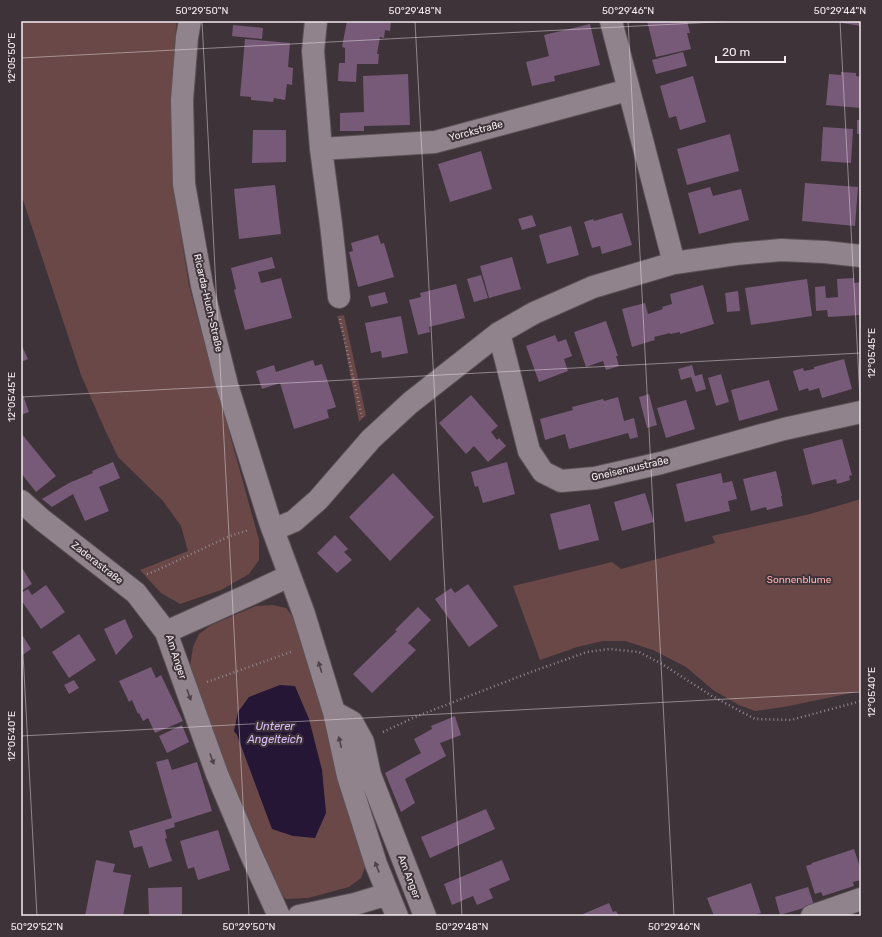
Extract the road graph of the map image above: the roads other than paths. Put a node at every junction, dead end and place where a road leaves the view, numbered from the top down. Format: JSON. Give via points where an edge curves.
{"nodes":[{"id":1,"x":190,"y":21,"type":"edge"},
{"id":2,"x":316,"y":21,"type":"edge"},
{"id":3,"x":611,"y":21,"type":"edge"},
{"id":4,"x":628,"y":90,"type":"junction"},
{"id":5,"x":321,"y":149,"type":"junction"},
{"id":6,"x":861,"y":256,"type":"edge"},
{"id":7,"x":674,"y":263,"type":"junction"},
{"id":8,"x":339,"y":297,"type":"road end"},
{"id":9,"x":499,"y":333,"type":"junction"},
{"id":10,"x":861,"y":412,"type":"edge"},
{"id":11,"x":21,"y":501,"type":"edge"},
{"id":12,"x":271,"y":526,"type":"junction"},
{"id":13,"x":289,"y":576,"type":"junction"},
{"id":14,"x":166,"y":632,"type":"junction"},
{"id":15,"x":334,"y":712,"type":"junction"},
{"id":16,"x":388,"y":894,"type":"junction"},
{"id":17,"x":861,"y":899,"type":"edge"},
{"id":18,"x":279,"y":916,"type":"edge"},
{"id":19,"x":299,"y":916,"type":"edge"},
{"id":20,"x":397,"y":916,"type":"edge"},
{"id":21,"x":425,"y":916,"type":"edge"},
{"id":22,"x":812,"y":916,"type":"edge"}],
"edges":[{"from":1,"to":12,"type":"street","name":"Ricarda-Huch-Straße","via":[[182,100],[184,184],[204,294],[227,385]]},
{"from":2,"to":5,"type":"street","via":[[313,51]]},
{"from":3,"to":4,"type":"street"},
{"from":4,"to":5,"type":"street","name":"Yorckstraße","via":[[435,142]]},
{"from":4,"to":7,"type":"street"},
{"from":5,"to":8,"type":"street"},
{"from":6,"to":7,"type":"street","via":[[781,250]]},
{"from":7,"to":9,"type":"street","via":[[593,287],[534,313]]},
{"from":9,"to":10,"type":"street","name":"Gneisenaustraße","via":[[529,451],[543,472],[561,481],[595,478],[661,463],[784,429]]},
{"from":9,"to":12,"type":"street","via":[[410,403],[371,439],[318,500],[294,521]]},
{"from":11,"to":14,"type":"street","name":"Zaderastraße","via":[[136,593]]},
{"from":12,"to":13,"type":"street","name":"Ricarda-Huch-Straße"},
{"from":13,"to":14,"type":"street","name":"Am Anger"},
{"from":15,"to":13,"type":"street","one_way":true,"via":[[304,614]]},
{"from":14,"to":18,"type":"street","name":"Am Anger","one_way":true,"via":[[218,774]]},
{"from":16,"to":15,"type":"street","one_way":true,"via":[[348,776]]},
{"from":15,"to":21,"type":"street","name":"Am Anger","via":[[352,722],[363,742],[370,775]]},
{"from":16,"to":19,"type":"street"},
{"from":16,"to":20,"type":"street"},
{"from":17,"to":22,"type":"street"}]}
